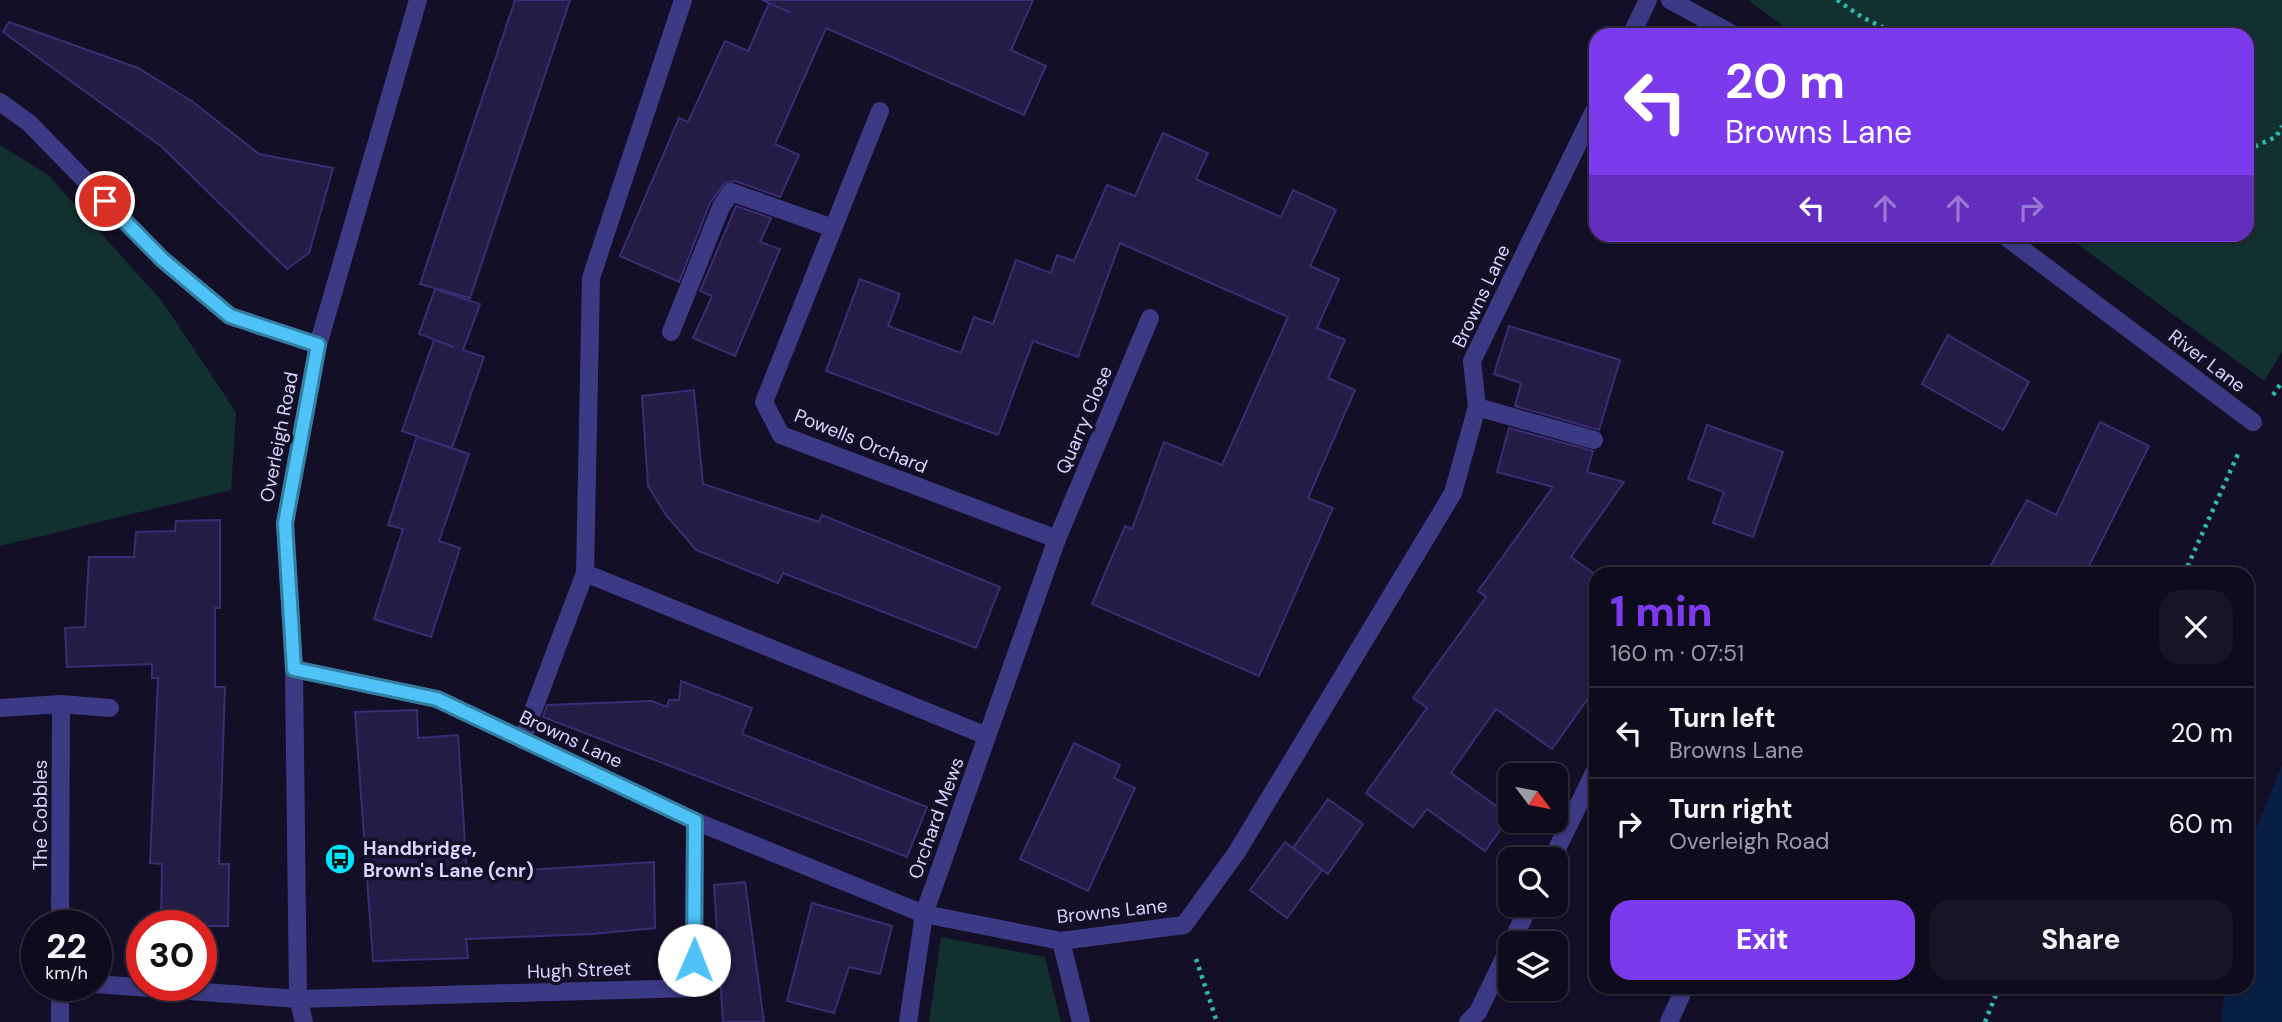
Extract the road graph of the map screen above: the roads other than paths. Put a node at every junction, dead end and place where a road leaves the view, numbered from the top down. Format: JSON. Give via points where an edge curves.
{"nodes":[{"id":1,"x":418,"y":0,"type":"edge"},
{"id":2,"x":683,"y":0,"type":"edge"},
{"id":3,"x":1648,"y":0,"type":"edge"},
{"id":4,"x":1670,"y":0,"type":"edge"},
{"id":5,"x":1634,"y":28,"type":"edge"},
{"id":6,"x":1721,"y":28,"type":"edge"},
{"id":7,"x":0,"y":102,"type":"edge"},
{"id":8,"x":880,"y":111,"type":"dead end"},
{"id":9,"x":1589,"y":121,"type":"edge"},
{"id":10,"x":833,"y":229,"type":"junction"},
{"id":11,"x":2013,"y":242,"type":"edge"},
{"id":12,"x":1150,"y":318,"type":"dead end"},
{"id":13,"x":671,"y":332,"type":"dead end"},
{"id":14,"x":318,"y":345,"type":"junction"},
{"id":15,"x":1477,"y":407,"type":"junction"},
{"id":16,"x":2253,"y":422,"type":"road end"},
{"id":17,"x":1594,"y":440,"type":"dead end"},
{"id":18,"x":1057,"y":539,"type":"junction"},
{"id":19,"x":585,"y":573,"type":"junction"},
{"id":20,"x":294,"y":669,"type":"junction"},
{"id":21,"x":61,"y":704,"type":"junction"},
{"id":22,"x":0,"y":708,"type":"edge"},
{"id":23,"x":110,"y":708,"type":"dead end"},
{"id":24,"x":987,"y":736,"type":"junction"},
{"id":25,"x":522,"y":740,"type":"junction"},
{"id":26,"x":1589,"y":783,"type":"edge"},
{"id":27,"x":695,"y":821,"type":"junction"},
{"id":28,"x":1558,"y":847,"type":"edge"},
{"id":29,"x":60,"y":910,"type":"edge"},
{"id":30,"x":924,"y":914,"type":"junction"},
{"id":31,"x":1061,"y":941,"type":"junction"},
{"id":32,"x":1498,"y":971,"type":"edge"},
{"id":33,"x":112,"y":985,"type":"edge"},
{"id":34,"x":1682,"y":994,"type":"edge"},
{"id":35,"x":298,"y":999,"type":"junction"},
{"id":36,"x":60,"y":1001,"type":"edge"},
{"id":37,"x":60,"y":1022,"type":"edge"},
{"id":38,"x":304,"y":1022,"type":"edge"},
{"id":39,"x":908,"y":1022,"type":"edge"},
{"id":40,"x":1081,"y":1022,"type":"edge"},
{"id":41,"x":1468,"y":1022,"type":"edge"},
{"id":42,"x":1669,"y":1022,"type":"edge"}],
"edges":[{"from":1,"to":14,"type":"street","name":"Overleigh Road"},
{"from":2,"to":19,"type":"street","via":[[591,278]]},
{"from":3,"to":5,"type":"street"},
{"from":4,"to":6,"type":"street"},
{"from":7,"to":14,"type":"street","via":[[29,123],[162,259],[230,316]]},
{"from":8,"to":10,"type":"street","name":"Powells Orchard"},
{"from":9,"to":15,"type":"street","name":"Browns Lane","via":[[1472,361]]},
{"from":10,"to":13,"type":"street","via":[[731,192]]},
{"from":10,"to":18,"type":"street","name":"Powells Orchard","via":[[764,402],[781,435]]},
{"from":11,"to":16,"type":"street","name":"River Lane"},
{"from":12,"to":18,"type":"street","name":"Quarry Close"},
{"from":14,"to":20,"type":"street","name":"Overleigh Road","via":[[285,523]]},
{"from":15,"to":17,"type":"street"},
{"from":15,"to":31,"type":"street","name":"Browns Lane","via":[[1453,493],[1244,840],[1184,925]]},
{"from":18,"to":24,"type":"street"},
{"from":19,"to":24,"type":"street"},
{"from":19,"to":25,"type":"street"},
{"from":20,"to":25,"type":"street","name":"Browns Lane","via":[[437,699]]},
{"from":20,"to":35,"type":"street","name":"Overleigh Road"},
{"from":21,"to":22,"type":"street"},
{"from":21,"to":23,"type":"street"},
{"from":21,"to":29,"type":"street","name":"The Cobbles"},
{"from":24,"to":30,"type":"street","name":"Orchard Mews"},
{"from":25,"to":27,"type":"street","name":"Browns Lane"},
{"from":26,"to":28,"type":"street"},
{"from":27,"to":30,"type":"street","name":"Browns Lane"},
{"from":27,"to":35,"type":"street","name":"Hugh Street","via":[[694,988]]},
{"from":30,"to":31,"type":"street","name":"Browns Lane"},
{"from":30,"to":39,"type":"street","name":"Orchard Mews"},
{"from":31,"to":40,"type":"street"},
{"from":32,"to":41,"type":"street","via":[[1478,1012]]},
{"from":33,"to":35,"type":"street"},
{"from":34,"to":42,"type":"street"},
{"from":35,"to":38,"type":"street","name":"Overleigh Road"},
{"from":36,"to":37,"type":"street"}]}
